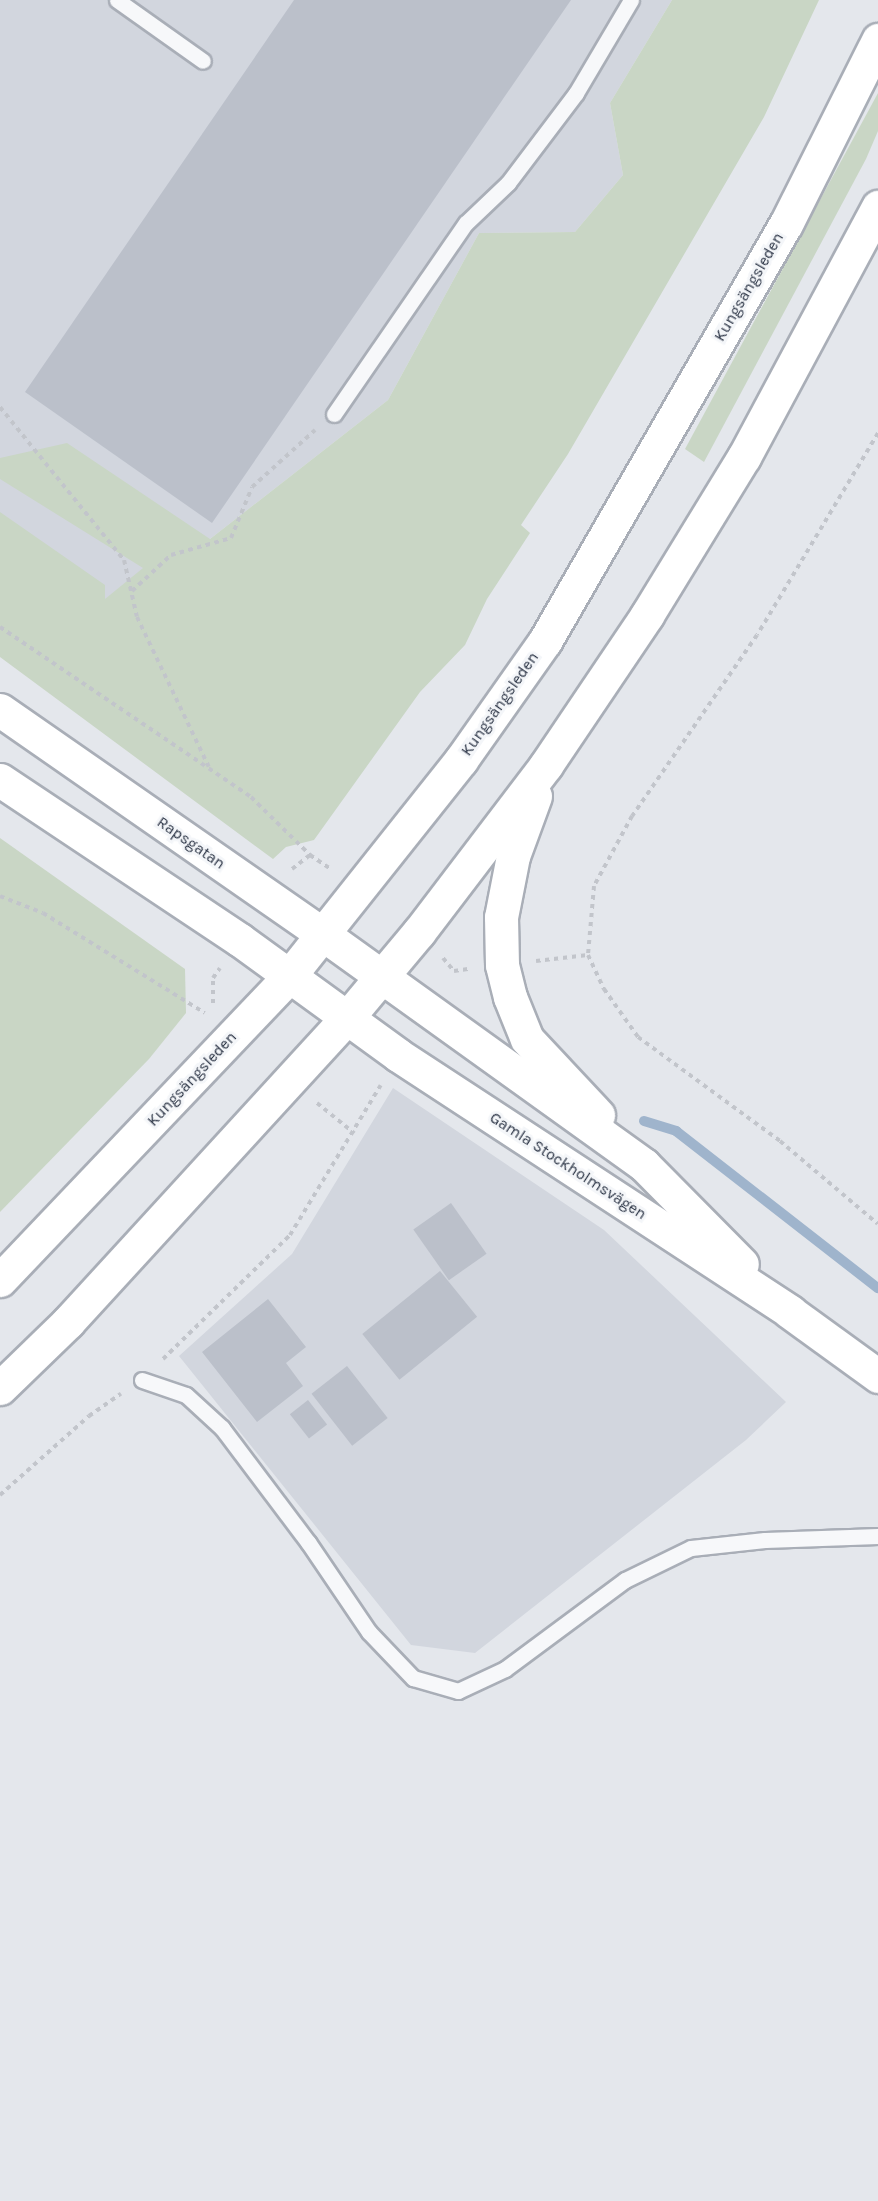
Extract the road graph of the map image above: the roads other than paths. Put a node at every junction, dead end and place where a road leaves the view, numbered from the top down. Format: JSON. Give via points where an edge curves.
{"nodes":[{"id":1,"x":117,"y":0,"type":"edge"},
{"id":2,"x":631,"y":0,"type":"edge"},
{"id":3,"x":878,"y":40,"type":"edge"},
{"id":4,"x":203,"y":61,"type":"dead end"},
{"id":5,"x":878,"y":207,"type":"edge"},
{"id":6,"x":334,"y":414,"type":"road end"},
{"id":7,"x":0,"y":710,"type":"edge"},
{"id":8,"x":546,"y":765,"type":"junction"},
{"id":9,"x":0,"y":780,"type":"edge"},
{"id":10,"x":324,"y":935,"type":"junction"},
{"id":11,"x":290,"y":975,"type":"junction"},
{"id":12,"x":381,"y":977,"type":"junction"},
{"id":13,"x":347,"y":1017,"type":"junction"},
{"id":14,"x":644,"y":1165,"type":"junction"},
{"id":15,"x":0,"y":1280,"type":"edge"},
{"id":16,"x":790,"y":1312,"type":"junction"},
{"id":17,"x":878,"y":1376,"type":"edge"},
{"id":18,"x":142,"y":1380,"type":"road end"},
{"id":19,"x":0,"y":1388,"type":"edge"},
{"id":20,"x":878,"y":1536,"type":"edge"}],
"edges":[{"from":1,"to":4,"type":"lane"},
{"from":2,"to":6,"type":"lane","via":[[576,93],[508,183],[466,223]]},
{"from":3,"to":10,"type":"main road","name":"Kungsängsleden","via":[[786,224],[545,641],[461,760]]},
{"from":5,"to":8,"type":"main road","via":[[744,457],[647,615]]},
{"from":7,"to":10,"type":"main road","name":"Rapsgatan"},
{"from":8,"to":12,"type":"main road"},
{"from":8,"to":14,"type":"main road","via":[[513,856],[501,917],[502,965],[527,1039]]},
{"from":9,"to":11,"type":"main road"},
{"from":10,"to":11,"type":"main road","name":"Kungsängsleden"},
{"from":10,"to":12,"type":"main road","name":"Rapsgatan"},
{"from":11,"to":13,"type":"main road"},
{"from":11,"to":15,"type":"main road","name":"Kungsängsleden"},
{"from":12,"to":13,"type":"main road"},
{"from":12,"to":14,"type":"main road","name":"Gamla Stockholmsvägen"},
{"from":13,"to":16,"type":"main road","name":"Gamla Stockholmsvägen","via":[[398,1055]]},
{"from":13,"to":19,"type":"main road","via":[[68,1322]]},
{"from":14,"to":16,"type":"main road","name":"Gamla Stockholmsvägen"},
{"from":16,"to":17,"type":"main road","name":"Gamla Stockholmsvägen"},
{"from":18,"to":20,"type":"lane","via":[[186,1395],[222,1428],[308,1542],[369,1632],[413,1678],[458,1691],[505,1669],[625,1580],[691,1548],[765,1540]]}]}
